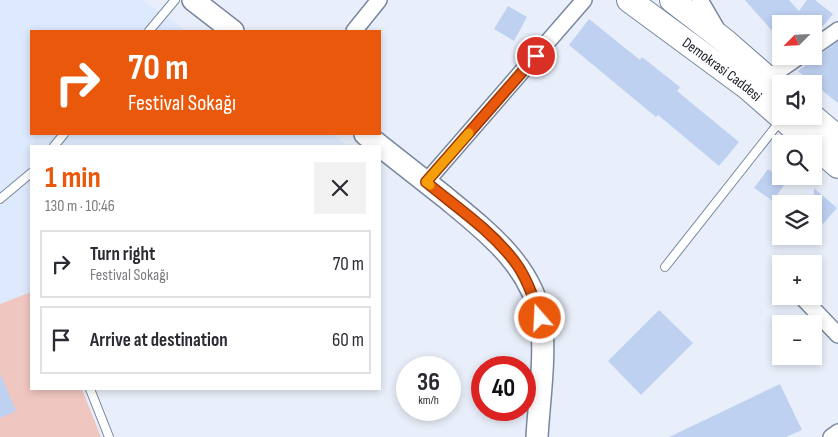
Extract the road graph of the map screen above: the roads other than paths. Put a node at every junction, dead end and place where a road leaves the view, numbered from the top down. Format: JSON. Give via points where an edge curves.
{"nodes":[{"id":1,"x":175,"y":0,"type":"edge"},
{"id":2,"x":193,"y":0,"type":"edge"},
{"id":3,"x":379,"y":0,"type":"edge"},
{"id":4,"x":584,"y":0,"type":"edge"},
{"id":5,"x":629,"y":0,"type":"edge"},
{"id":6,"x":672,"y":0,"type":"edge"},
{"id":7,"x":700,"y":0,"type":"edge"},
{"id":8,"x":150,"y":30,"type":"edge"},
{"id":9,"x":232,"y":30,"type":"edge"},
{"id":10,"x":355,"y":30,"type":"edge"},
{"id":11,"x":838,"y":30,"type":"edge"},
{"id":12,"x":725,"y":41,"type":"junction"},
{"id":13,"x":822,"y":41,"type":"edge"},
{"id":14,"x":792,"y":65,"type":"edge"},
{"id":15,"x":782,"y":75,"type":"edge"},
{"id":16,"x":772,"y":82,"type":"edge"},
{"id":17,"x":772,"y":109,"type":"edge"},
{"id":18,"x":822,"y":124,"type":"edge"},
{"id":19,"x":777,"y":125,"type":"edge"},
{"id":20,"x":790,"y":125,"type":"edge"},
{"id":21,"x":63,"y":135,"type":"edge"},
{"id":22,"x":366,"y":135,"type":"edge"},
{"id":23,"x":802,"y":135,"type":"edge"},
{"id":24,"x":838,"y":138,"type":"edge"},
{"id":25,"x":55,"y":145,"type":"edge"},
{"id":26,"x":379,"y":145,"type":"edge"},
{"id":27,"x":381,"y":147,"type":"edge"},
{"id":28,"x":822,"y":152,"type":"edge"},
{"id":29,"x":838,"y":166,"type":"edge"},
{"id":30,"x":30,"y":174,"type":"edge"},
{"id":31,"x":426,"y":182,"type":"junction"},
{"id":32,"x":0,"y":199,"type":"edge"},
{"id":33,"x":665,"y":267,"type":"dead end"},
{"id":34,"x":810,"y":305,"type":"edge"},
{"id":35,"x":838,"y":335,"type":"edge"},
{"id":36,"x":90,"y":390,"type":"edge"},
{"id":37,"x":838,"y":432,"type":"edge"},
{"id":38,"x":109,"y":437,"type":"edge"},
{"id":39,"x":537,"y":437,"type":"edge"},
{"id":40,"x":831,"y":437,"type":"edge"}],
"edges":[{"from":1,"to":8,"type":"lane"},
{"from":2,"to":9,"type":"street"},
{"from":3,"to":10,"type":"street"},
{"from":4,"to":31,"type":"street"},
{"from":5,"to":17,"type":"main road","name":"Demokrasi Caddesi"},
{"from":6,"to":12,"type":"main road","name":"Demokrasi Caddesi"},
{"from":7,"to":12,"type":"street"},
{"from":11,"to":13,"type":"street"},
{"from":12,"to":16,"type":"main road","name":"Demokrasi Caddesi"},
{"from":14,"to":15,"type":"street"},
{"from":18,"to":24,"type":"main road"},
{"from":19,"to":33,"type":"lane"},
{"from":20,"to":23,"type":"main road","name":"Demokrasi Caddesi"},
{"from":21,"to":25,"type":"lane"},
{"from":22,"to":26,"type":"street"},
{"from":27,"to":31,"type":"street"},
{"from":28,"to":29,"type":"main road","name":"Demokrasi Caddesi"},
{"from":30,"to":32,"type":"lane"},
{"from":31,"to":39,"type":"street","via":[[487,232],[516,262],[534,298],[543,338]]},
{"from":34,"to":35,"type":"street"},
{"from":36,"to":38,"type":"lane"},
{"from":37,"to":40,"type":"street"}]}
